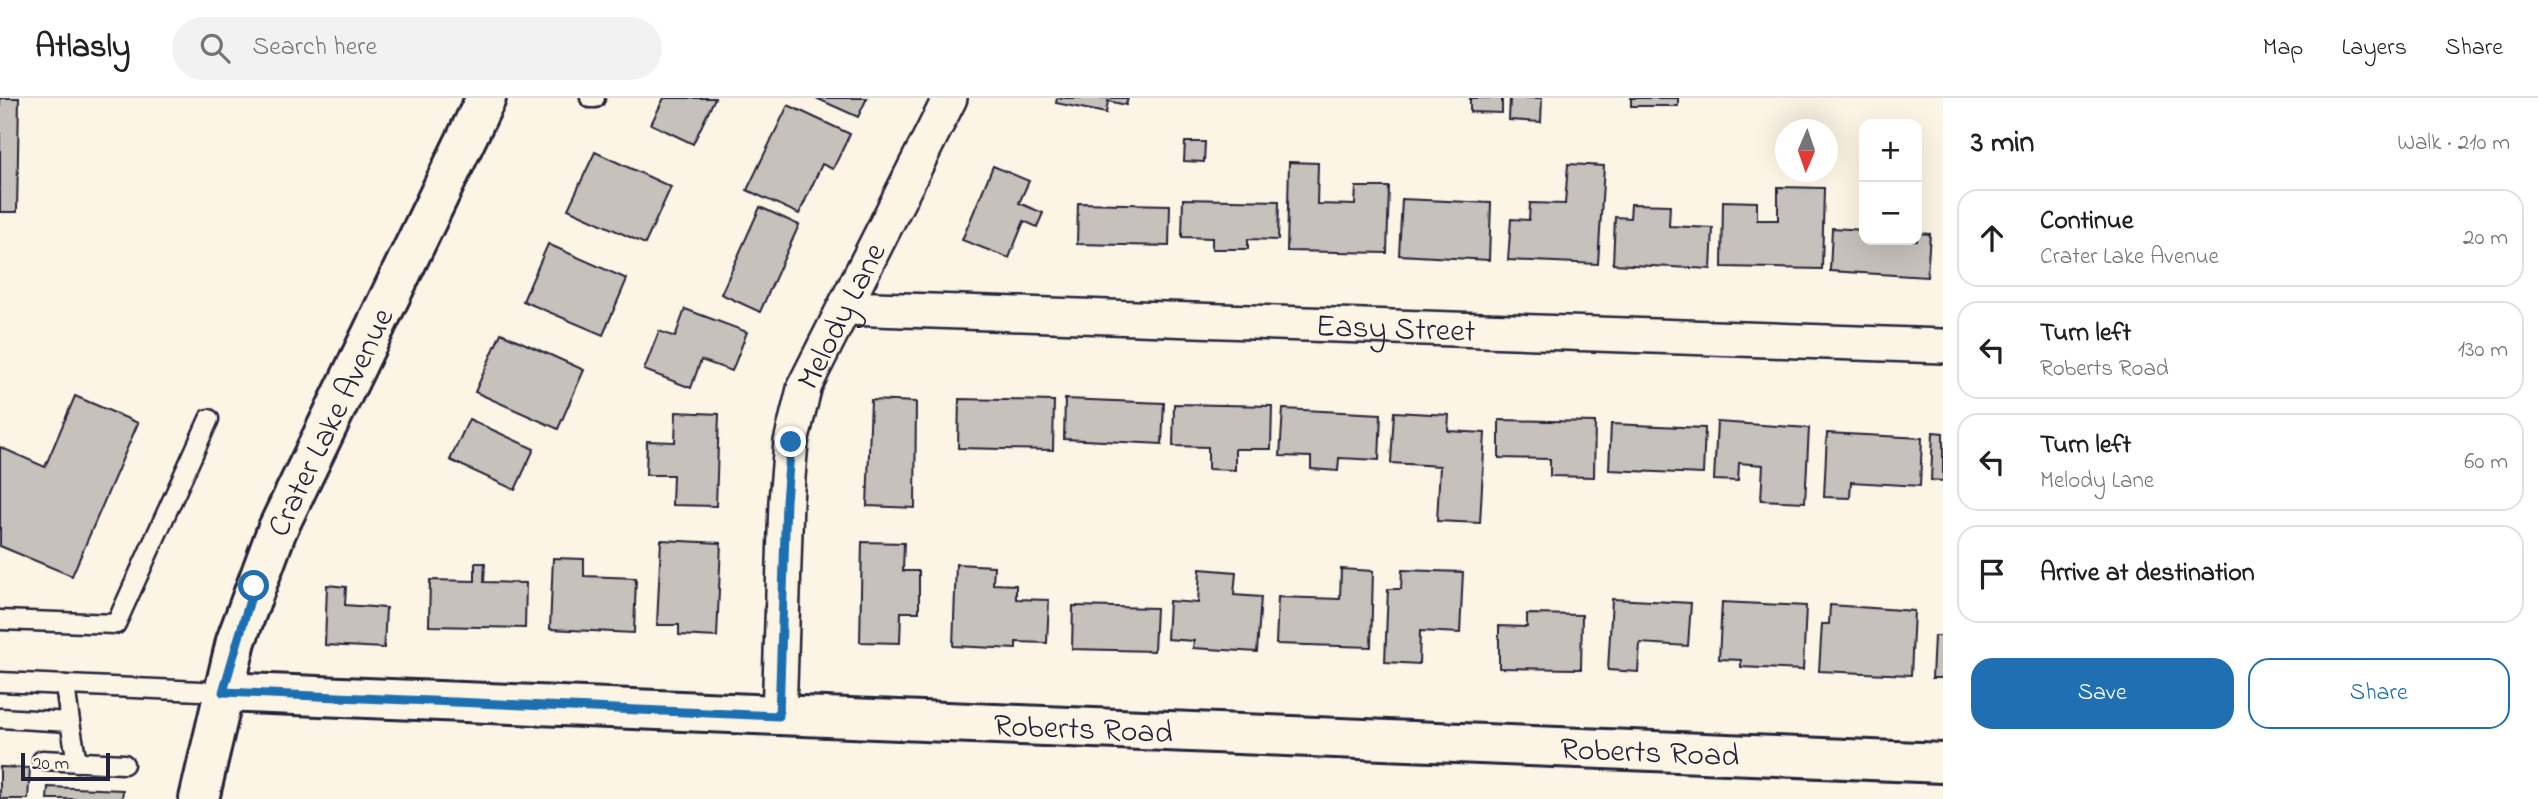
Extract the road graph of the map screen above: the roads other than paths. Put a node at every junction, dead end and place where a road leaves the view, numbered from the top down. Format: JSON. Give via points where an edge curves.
{"nodes":[{"id":1,"x":486,"y":98,"type":"edge"},
{"id":2,"x":950,"y":98,"type":"edge"},
{"id":3,"x":846,"y":308,"type":"junction"},
{"id":4,"x":1943,"y":346,"type":"edge"},
{"id":5,"x":209,"y":419,"type":"dead end"},
{"id":6,"x":0,"y":620,"type":"edge"},
{"id":7,"x":0,"y":682,"type":"edge"},
{"id":8,"x":65,"y":685,"type":"junction"},
{"id":9,"x":223,"y":692,"type":"junction"},
{"id":10,"x":779,"y":716,"type":"junction"},
{"id":11,"x":0,"y":718,"type":"edge"},
{"id":12,"x":70,"y":722,"type":"junction"},
{"id":13,"x":42,"y":760,"type":"dead end"},
{"id":14,"x":77,"y":762,"type":"junction"},
{"id":15,"x":1943,"y":763,"type":"edge"},
{"id":16,"x":124,"y":764,"type":"dead end"},
{"id":17,"x":199,"y":799,"type":"edge"}],
"edges":[{"from":1,"to":9,"type":"street","name":"Crater Lake Avenue","via":[[299,478],[254,586]]},
{"from":2,"to":3,"type":"street","name":"Melody Lane"},
{"from":3,"to":4,"type":"street","name":"Easy Street"},
{"from":3,"to":10,"type":"street","name":"Melody Lane","via":[[805,385],[791,442]]},
{"from":5,"to":6,"type":"lane","via":[[116,624]]},
{"from":7,"to":8,"type":"lane"},
{"from":8,"to":9,"type":"lane"},
{"from":8,"to":12,"type":"lane"},
{"from":9,"to":10,"type":"street","name":"Roberts Road"},
{"from":9,"to":17,"type":"street","name":"Crater Lake Avenue"},
{"from":10,"to":15,"type":"street","name":"Roberts Road"},
{"from":11,"to":12,"type":"lane"},
{"from":12,"to":14,"type":"lane"},
{"from":13,"to":14,"type":"lane"},
{"from":14,"to":16,"type":"lane"}]}
